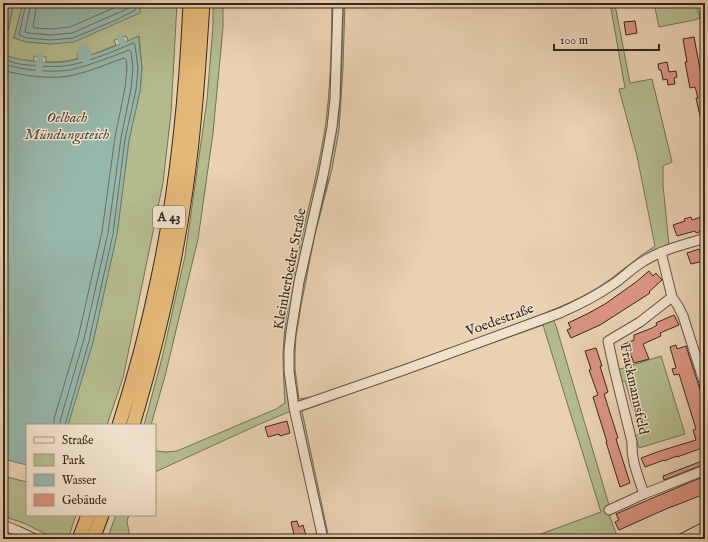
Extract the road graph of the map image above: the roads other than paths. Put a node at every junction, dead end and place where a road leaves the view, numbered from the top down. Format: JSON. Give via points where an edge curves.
{"nodes":[{"id":1,"x":190,"y":3,"type":"edge"},
{"id":2,"x":203,"y":3,"type":"edge"},
{"id":3,"x":338,"y":3,"type":"edge"},
{"id":4,"x":705,"y":238,"type":"edge"},
{"id":5,"x":661,"y":252,"type":"junction"},
{"id":6,"x":672,"y":297,"type":"junction"},
{"id":7,"x":705,"y":385,"type":"edge"},
{"id":8,"x":294,"y":408,"type":"junction"},
{"id":9,"x":119,"y":424,"type":"edge"},
{"id":10,"x":132,"y":424,"type":"edge"},
{"id":11,"x":705,"y":470,"type":"edge"},
{"id":12,"x":644,"y":494,"type":"junction"},
{"id":13,"x":609,"y":510,"type":"dead end"},
{"id":14,"x":88,"y":516,"type":"edge"},
{"id":15,"x":102,"y":516,"type":"edge"},
{"id":16,"x":3,"y":525,"type":"edge"},
{"id":17,"x":35,"y":539,"type":"edge"},
{"id":18,"x":79,"y":539,"type":"edge"},
{"id":19,"x":93,"y":539,"type":"edge"},
{"id":20,"x":323,"y":539,"type":"edge"}],
"edges":[{"from":1,"to":9,"type":"highway","number":"A 43","via":[[179,150],[158,282]]},
{"from":2,"to":10,"type":"highway","number":"A 43","via":[[198,84],[182,218],[159,331]]},
{"from":3,"to":8,"type":"street","name":"Kleinherbeder Straße","via":[[333,119],[299,282],[289,350]]},
{"from":4,"to":5,"type":"street","name":"Voedestraße"},
{"from":5,"to":6,"type":"street"},
{"from":5,"to":8,"type":"street","name":"Voedestraße","via":[[643,261],[613,285],[560,313]]},
{"from":6,"to":7,"type":"street","via":[[683,316]]},
{"from":6,"to":12,"type":"street","name":"Frackmannsfeld","via":[[640,322],[608,341],[632,442],[634,464]]},
{"from":8,"to":20,"type":"street","name":"Kleinherbeder Straße"},
{"from":11,"to":12,"type":"street"},
{"from":12,"to":13,"type":"street"},
{"from":14,"to":18,"type":"highway"},
{"from":15,"to":19,"type":"highway"},
{"from":16,"to":17,"type":"street"}]}
